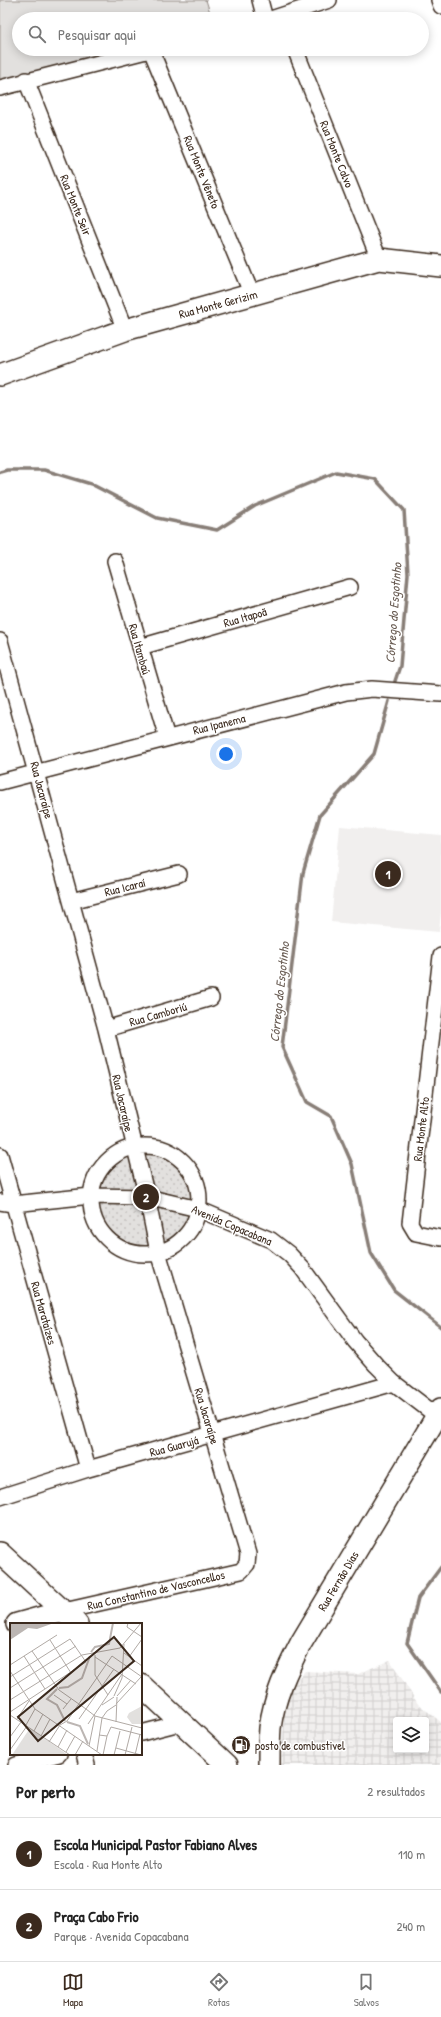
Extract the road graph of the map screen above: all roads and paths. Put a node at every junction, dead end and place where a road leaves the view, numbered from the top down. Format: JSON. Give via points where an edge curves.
{"nodes":[{"id":1,"x":260,"y":0,"type":"edge"},
{"id":2,"x":329,"y":0,"type":"edge"},
{"id":3,"x":439,"y":0,"type":"edge"},
{"id":4,"x":441,"y":6,"type":"edge"},
{"id":5,"x":263,"y":12,"type":"edge"},
{"id":6,"x":296,"y":12,"type":"edge"},
{"id":7,"x":124,"y":56,"type":"edge"},
{"id":8,"x":156,"y":56,"type":"edge"},
{"id":9,"x":298,"y":56,"type":"edge"},
{"id":10,"x":26,"y":80,"type":"junction"},
{"id":11,"x":0,"y":88,"type":"edge"},
{"id":12,"x":379,"y":259,"type":"junction"},
{"id":13,"x":441,"y":266,"type":"edge"},
{"id":14,"x":252,"y":295,"type":"junction"},
{"id":15,"x":125,"y":330,"type":"junction"},
{"id":16,"x":0,"y":375,"type":"edge"},
{"id":17,"x":114,"y":561,"type":"dead end"},
{"id":18,"x":350,"y":587,"type":"dead end"},
{"id":19,"x":0,"y":641,"type":"edge"},
{"id":20,"x":140,"y":647,"type":"junction"},
{"id":21,"x":441,"y":694,"type":"edge"},
{"id":22,"x":167,"y":738,"type":"junction"},
{"id":23,"x":37,"y":772,"type":"junction"},
{"id":24,"x":0,"y":782,"type":"edge"},
{"id":25,"x":179,"y":874,"type":"dead end"},
{"id":26,"x":71,"y":901,"type":"junction"},
{"id":27,"x":441,"y":956,"type":"edge"},
{"id":28,"x":440,"y":971,"type":"edge"},
{"id":29,"x":211,"y":998,"type":"dead end"},
{"id":30,"x":106,"y":1029,"type":"junction"},
{"id":31,"x":134,"y":1147,"type":"junction"},
{"id":32,"x":0,"y":1155,"type":"edge"},
{"id":33,"x":91,"y":1196,"type":"junction"},
{"id":34,"x":147,"y":1197,"type":"junction"},
{"id":35,"x":6,"y":1203,"type":"edge"},
{"id":36,"x":198,"y":1209,"type":"junction"},
{"id":37,"x":441,"y":1238,"type":"edge"},
{"id":38,"x":158,"y":1252,"type":"junction"},
{"id":39,"x":394,"y":1383,"type":"junction"},
{"id":40,"x":439,"y":1413,"type":"edge"},
{"id":41,"x":213,"y":1436,"type":"junction"},
{"id":42,"x":88,"y":1470,"type":"junction"},
{"id":43,"x":0,"y":1497,"type":"edge"},
{"id":44,"x":0,"y":1553,"type":"edge"},
{"id":45,"x":247,"y":1564,"type":"joint"},
{"id":46,"x":70,"y":1618,"type":"edge"},
{"id":47,"x":26,"y":1623,"type":"edge"},
{"id":48,"x":10,"y":1626,"type":"edge"},
{"id":49,"x":0,"y":1629,"type":"edge"},
{"id":50,"x":142,"y":1687,"type":"edge"},
{"id":51,"x":180,"y":1723,"type":"junction"},
{"id":52,"x":142,"y":1733,"type":"edge"},
{"id":53,"x":55,"y":1755,"type":"edge"},
{"id":54,"x":84,"y":1755,"type":"edge"},
{"id":55,"x":16,"y":1765,"type":"edge"},
{"id":56,"x":87,"y":1765,"type":"edge"},
{"id":57,"x":227,"y":1765,"type":"edge"},
{"id":58,"x":269,"y":1765,"type":"edge"}],
"edges":[{"from":1,"to":5,"type":"street"},
{"from":2,"to":6,"type":"street"},
{"from":3,"to":4,"type":"street"},
{"from":7,"to":10,"type":"street"},
{"from":8,"to":14,"type":"street","name":"Rua Monte Vêneto"},
{"from":9,"to":12,"type":"street","name":"Rua Monte Calvo"},
{"from":10,"to":11,"type":"street"},
{"from":10,"to":15,"type":"street","name":"Rua Monte Seir"},
{"from":12,"to":13,"type":"street","name":"Rua Monte Gerizim"},
{"from":12,"to":14,"type":"street","name":"Rua Monte Gerizim"},
{"from":14,"to":15,"type":"street","name":"Rua Monte Gerizim"},
{"from":15,"to":16,"type":"street","name":"Rua Monte Gerizim"},
{"from":17,"to":20,"type":"street","name":"Rua Itambaú"},
{"from":18,"to":20,"type":"street","name":"Rua Itapoã"},
{"from":19,"to":23,"type":"street","name":"Rua Jacaraípe"},
{"from":20,"to":22,"type":"street","name":"Rua Itambaú"},
{"from":21,"to":22,"type":"street","name":"Rua Ipanema","via":[[372,689],[346,692]]},
{"from":22,"to":23,"type":"street","name":"Rua Ipanema"},
{"from":23,"to":24,"type":"street","name":"Rua Ipanema"},
{"from":23,"to":26,"type":"street","name":"Rua Jacaraípe"},
{"from":25,"to":26,"type":"street","name":"Rua Icaraí"},
{"from":26,"to":30,"type":"street","name":"Rua Jacaraípe"},
{"from":27,"to":28,"type":"street","name":"Rua Monte Alto"},
{"from":28,"to":37,"type":"street","name":"Rua Monte Alto","via":[[410,1223],[412,1230],[419,1234]]},
{"from":29,"to":30,"type":"street","name":"Rua Camboriú"},
{"from":30,"to":31,"type":"street","name":"Rua Jacaraípe"},
{"from":31,"to":33,"type":"street","via":[[118,1153],[104,1164],[95,1179]]},
{"from":31,"to":34,"type":"street","name":"Rua Jacaraípe"},
{"from":31,"to":36,"type":"street","via":[[151,1146],[168,1151],[182,1161],[193,1175],[198,1192]]},
{"from":32,"to":35,"type":"street","name":"Rua Marataízes"},
{"from":33,"to":34,"type":"street","name":"Avenida Copacabana"},
{"from":33,"to":35,"type":"street","name":"Avenida Copacabana"},
{"from":33,"to":38,"type":"street","via":[[92,1213],[99,1228],[110,1241],[124,1250],[141,1254]]},
{"from":34,"to":36,"type":"street","name":"Avenida Copacabana"},
{"from":34,"to":38,"type":"street","name":"Rua Jacaraípe"},
{"from":35,"to":42,"type":"street","name":"Rua Marataízes"},
{"from":36,"to":38,"type":"street","via":[[193,1224],[184,1236],[172,1246]]},
{"from":36,"to":39,"type":"street","name":"Avenida Copacabana","via":[[271,1240],[289,1254],[355,1341]]},
{"from":38,"to":41,"type":"street","name":"Rua Jacaraípe"},
{"from":39,"to":40,"type":"street","name":"Avenida Copacabana"},
{"from":39,"to":41,"type":"street","name":"Rua Guarujá"},
{"from":40,"to":58,"type":"street","name":"Rua Fernão Dias","via":[[301,1643],[284,1676],[270,1728]]},
{"from":41,"to":42,"type":"street","name":"Rua Guarujá"},
{"from":41,"to":45,"type":"street","name":"Rua Jacaraípe","via":[[248,1554]]},
{"from":42,"to":43,"type":"street","name":"Rua Guarujá"},
{"from":44,"to":46,"type":"street"},
{"from":45,"to":46,"type":"street","name":"Rua Constantino de Vasconcellos","via":[[241,1571]]},
{"from":46,"to":47,"type":"street","name":"Rua Constantino de Vasconcellos"},
{"from":48,"to":49,"type":"street"},
{"from":50,"to":51,"type":"street"},
{"from":51,"to":52,"type":"street"},
{"from":51,"to":57,"type":"street"},
{"from":53,"to":55,"type":"street"},
{"from":54,"to":56,"type":"street"}]}
